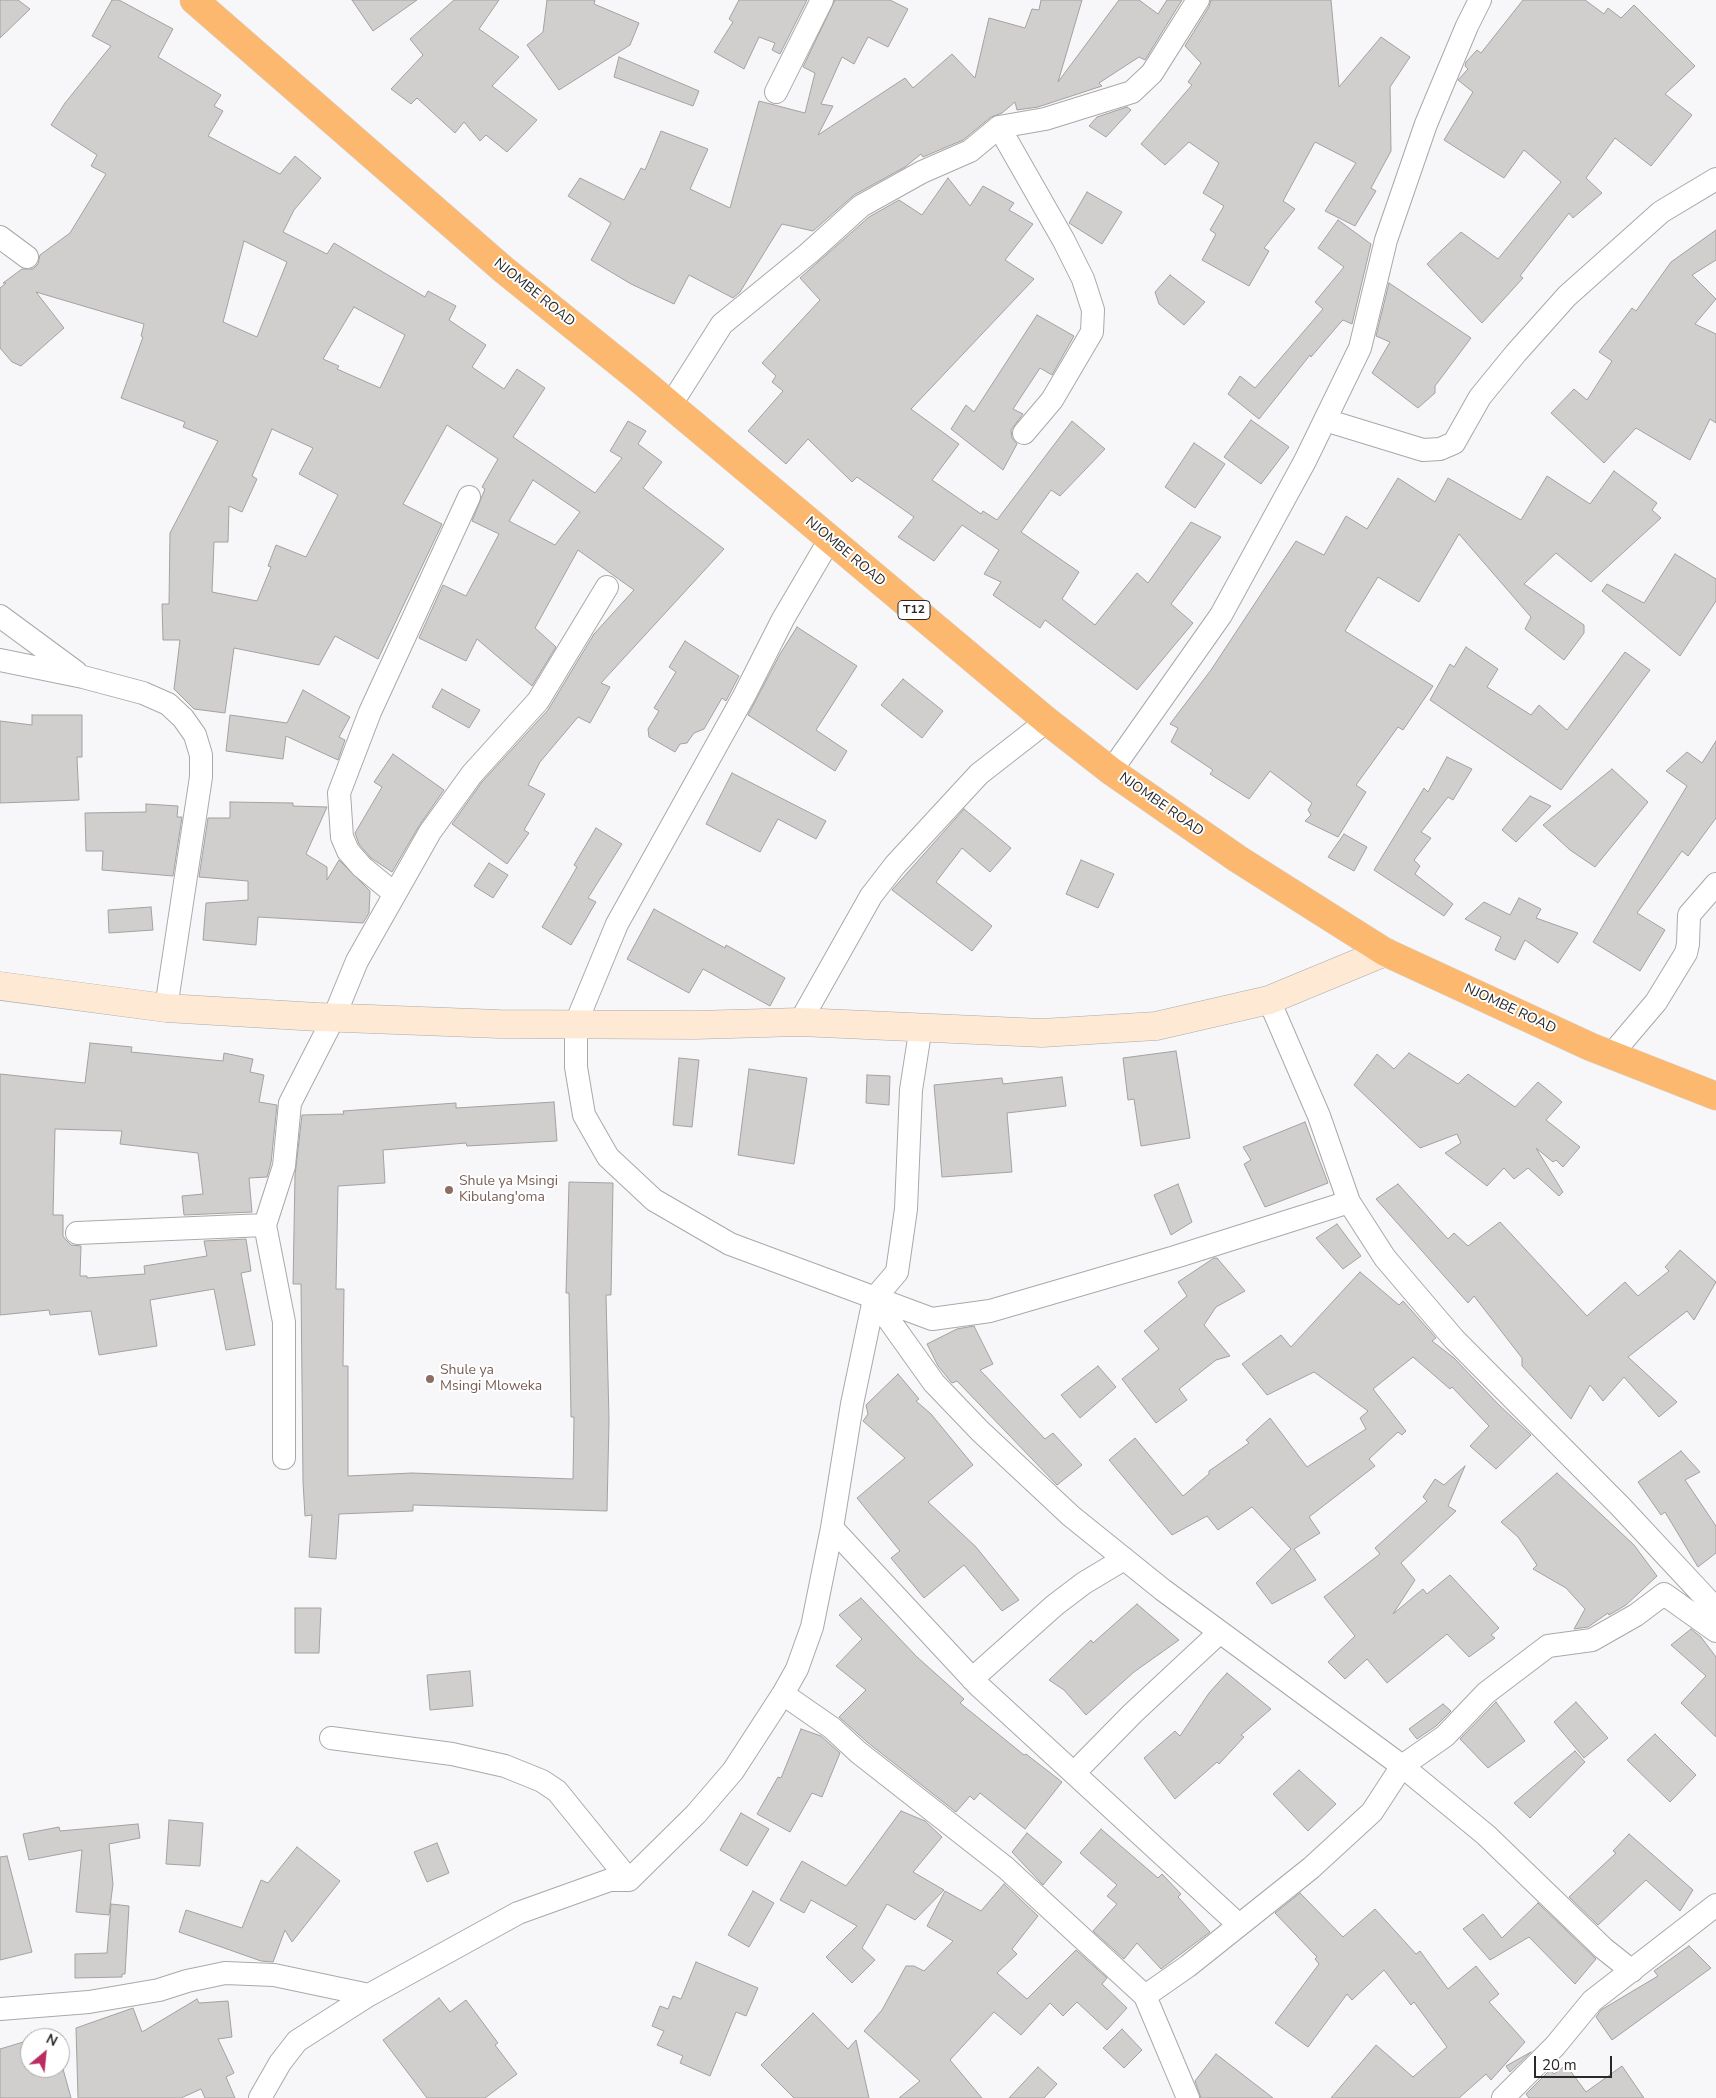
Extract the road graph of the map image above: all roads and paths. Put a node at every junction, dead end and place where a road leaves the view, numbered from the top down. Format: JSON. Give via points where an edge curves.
{"nodes":[{"id":1,"x":194,"y":0,"type":"edge"},
{"id":2,"x":822,"y":0,"type":"edge"},
{"id":3,"x":1198,"y":0,"type":"edge"},
{"id":4,"x":1480,"y":0,"type":"edge"},
{"id":5,"x":776,"y":92,"type":"dead end"},
{"id":6,"x":998,"y":127,"type":"junction"},
{"id":7,"x":1716,"y":179,"type":"edge"},
{"id":8,"x":0,"y":238,"type":"edge"},
{"id":9,"x":27,"y":257,"type":"dead end"},
{"id":10,"x":670,"y":406,"type":"junction"},
{"id":11,"x":1325,"y":420,"type":"junction"},
{"id":12,"x":1024,"y":433,"type":"dead end"},
{"id":13,"x":469,"y":497,"type":"dead end"},
{"id":14,"x":830,"y":539,"type":"junction"},
{"id":15,"x":607,"y":587,"type":"dead end"},
{"id":16,"x":0,"y":616,"type":"edge"},
{"id":17,"x":0,"y":660,"type":"edge"},
{"id":18,"x":83,"y":677,"type":"junction"},
{"id":19,"x":1047,"y":721,"type":"junction"},
{"id":20,"x":1111,"y":771,"type":"junction"},
{"id":21,"x":1716,"y":884,"type":"edge"},
{"id":22,"x":395,"y":894,"type":"junction"},
{"id":23,"x":1385,"y":952,"type":"junction"},
{"id":24,"x":0,"y":986,"type":"edge"},
{"id":25,"x":1269,"y":1000,"type":"junction"},
{"id":26,"x":166,"y":1008,"type":"junction"},
{"id":27,"x":334,"y":1017,"type":"junction"},
{"id":28,"x":800,"y":1022,"type":"junction"},
{"id":29,"x":576,"y":1024,"type":"junction"},
{"id":30,"x":921,"y":1026,"type":"junction"},
{"id":31,"x":1611,"y":1055,"type":"junction"},
{"id":32,"x":1716,"y":1096,"type":"edge"},
{"id":33,"x":1349,"y":1202,"type":"junction"},
{"id":34,"x":265,"y":1225,"type":"junction"},
{"id":35,"x":77,"y":1233,"type":"dead end"},
{"id":36,"x":874,"y":1299,"type":"junction"},
{"id":37,"x":284,"y":1458,"type":"dead end"},
{"id":38,"x":832,"y":1528,"type":"junction"},
{"id":39,"x":1124,"y":1559,"type":"junction"},
{"id":40,"x":1716,"y":1609,"type":"edge"},
{"id":41,"x":1716,"y":1631,"type":"edge"},
{"id":42,"x":1220,"y":1632,"type":"junction"},
{"id":43,"x":972,"y":1679,"type":"junction"},
{"id":44,"x":783,"y":1694,"type":"junction"},
{"id":45,"x":331,"y":1738,"type":"dead end"},
{"id":46,"x":1402,"y":1766,"type":"junction"},
{"id":47,"x":1074,"y":1773,"type":"junction"},
{"id":48,"x":628,"y":1880,"type":"junction"},
{"id":49,"x":1716,"y":1905,"type":"edge"},
{"id":50,"x":1239,"y":1925,"type":"junction"},
{"id":51,"x":1632,"y":1972,"type":"junction"},
{"id":52,"x":369,"y":1995,"type":"junction"},
{"id":53,"x":1145,"y":1996,"type":"junction"},
{"id":54,"x":0,"y":2009,"type":"edge"},
{"id":55,"x":260,"y":2098,"type":"edge"},
{"id":56,"x":1188,"y":2098,"type":"edge"},
{"id":57,"x":1502,"y":2098,"type":"edge"}],
"edges":[{"from":1,"to":10,"type":"highway","name":"NJOMBE ROAD","number":"T12","via":[[504,270]]},
{"from":2,"to":5,"type":"street"},
{"from":3,"to":6,"type":"street","via":[[1152,73],[1132,92],[1045,119]]},
{"from":4,"to":11,"type":"street","via":[[1426,124],[1386,240],[1360,348]]},
{"from":6,"to":10,"type":"street","via":[[970,151],[922,172],[862,206],[722,324]]},
{"from":6,"to":12,"type":"street","via":[[1064,240],[1083,278],[1093,310],[1092,332],[1052,400]]},
{"from":7,"to":11,"type":"street","via":[[1660,212],[1567,296],[1480,398],[1454,443],[1440,449],[1423,450]]},
{"from":8,"to":9,"type":"street"},
{"from":10,"to":14,"type":"highway","name":"NJOMBE ROAD","number":"T12"},
{"from":11,"to":20,"type":"street","via":[[1221,615]]},
{"from":13,"to":22,"type":"street","via":[[370,712],[339,794],[342,836],[348,851]]},
{"from":14,"to":19,"type":"highway","name":"NJOMBE ROAD","number":"T12"},
{"from":14,"to":29,"type":"street","via":[[617,924]]},
{"from":15,"to":22,"type":"street","via":[[538,701],[472,774],[430,832]]},
{"from":16,"to":18,"type":"street"},
{"from":17,"to":18,"type":"street"},
{"from":18,"to":26,"type":"street","via":[[143,693],[168,704],[196,735],[201,755],[201,777]]},
{"from":19,"to":20,"type":"highway","name":"NJOMBE ROAD","number":"T12"},
{"from":19,"to":28,"type":"street","via":[[979,774],[895,865],[871,896]]},
{"from":20,"to":23,"type":"highway","name":"NJOMBE ROAD","number":"T12","via":[[1238,859]]},
{"from":21,"to":31,"type":"street","via":[[1689,916],[1686,953],[1656,1002]]},
{"from":22,"to":27,"type":"street","via":[[358,961]]},
{"from":23,"to":25,"type":"main road"},
{"from":23,"to":31,"type":"highway","name":"NJOMBE ROAD","number":"T12"},
{"from":24,"to":26,"type":"main road"},
{"from":25,"to":30,"type":"main road","via":[[1156,1026],[1042,1033]]},
{"from":25,"to":33,"type":"street","via":[[1319,1116]]},
{"from":26,"to":27,"type":"main road"},
{"from":27,"to":29,"type":"main road"},
{"from":27,"to":34,"type":"street","via":[[290,1103],[284,1166]]},
{"from":28,"to":29,"type":"main road"},
{"from":28,"to":30,"type":"main road"},
{"from":29,"to":36,"type":"street","via":[[576,1067],[584,1115],[608,1158],[654,1200],[730,1244]]},
{"from":30,"to":36,"type":"street","via":[[911,1090],[906,1209],[896,1272]]},
{"from":31,"to":32,"type":"highway","name":"NJOMBE ROAD","number":"T12"},
{"from":33,"to":36,"type":"street","via":[[990,1311],[932,1319]]},
{"from":33,"to":40,"type":"street","via":[[1385,1258],[1454,1339],[1620,1506]]},
{"from":34,"to":35,"type":"street"},
{"from":34,"to":37,"type":"street","via":[[284,1322]]},
{"from":36,"to":38,"type":"street","via":[[852,1404]]},
{"from":36,"to":39,"type":"street","via":[[934,1383],[1030,1479]]},
{"from":38,"to":43,"type":"street"},
{"from":38,"to":44,"type":"street","via":[[812,1627],[797,1668]]},
{"from":39,"to":42,"type":"street"},
{"from":39,"to":43,"type":"street","via":[[1055,1605]]},
{"from":41,"to":46,"type":"street","via":[[1664,1594],[1636,1615],[1592,1640],[1548,1646],[1486,1694],[1446,1736]]},
{"from":42,"to":46,"type":"street"},
{"from":42,"to":47,"type":"street"},
{"from":43,"to":47,"type":"street"},
{"from":44,"to":48,"type":"street","via":[[733,1772],[696,1814]]},
{"from":44,"to":53,"type":"street","via":[[832,1728],[1006,1868]]},
{"from":45,"to":48,"type":"street","via":[[452,1754],[505,1766],[542,1781],[557,1791]]},
{"from":46,"to":50,"type":"street","via":[[1372,1812],[1311,1868]]},
{"from":46,"to":51,"type":"street","via":[[1486,1835]]},
{"from":47,"to":50,"type":"street"},
{"from":48,"to":52,"type":"street","via":[[610,1880],[518,1913]]},
{"from":49,"to":51,"type":"street"},
{"from":50,"to":53,"type":"street"},
{"from":51,"to":57,"type":"street","via":[[1592,2001],[1554,2046]]},
{"from":52,"to":54,"type":"street","via":[[274,1975],[225,1973],[159,1990],[89,2002]]},
{"from":52,"to":55,"type":"street","via":[[297,2042],[280,2062]]},
{"from":53,"to":56,"type":"street"}]}
